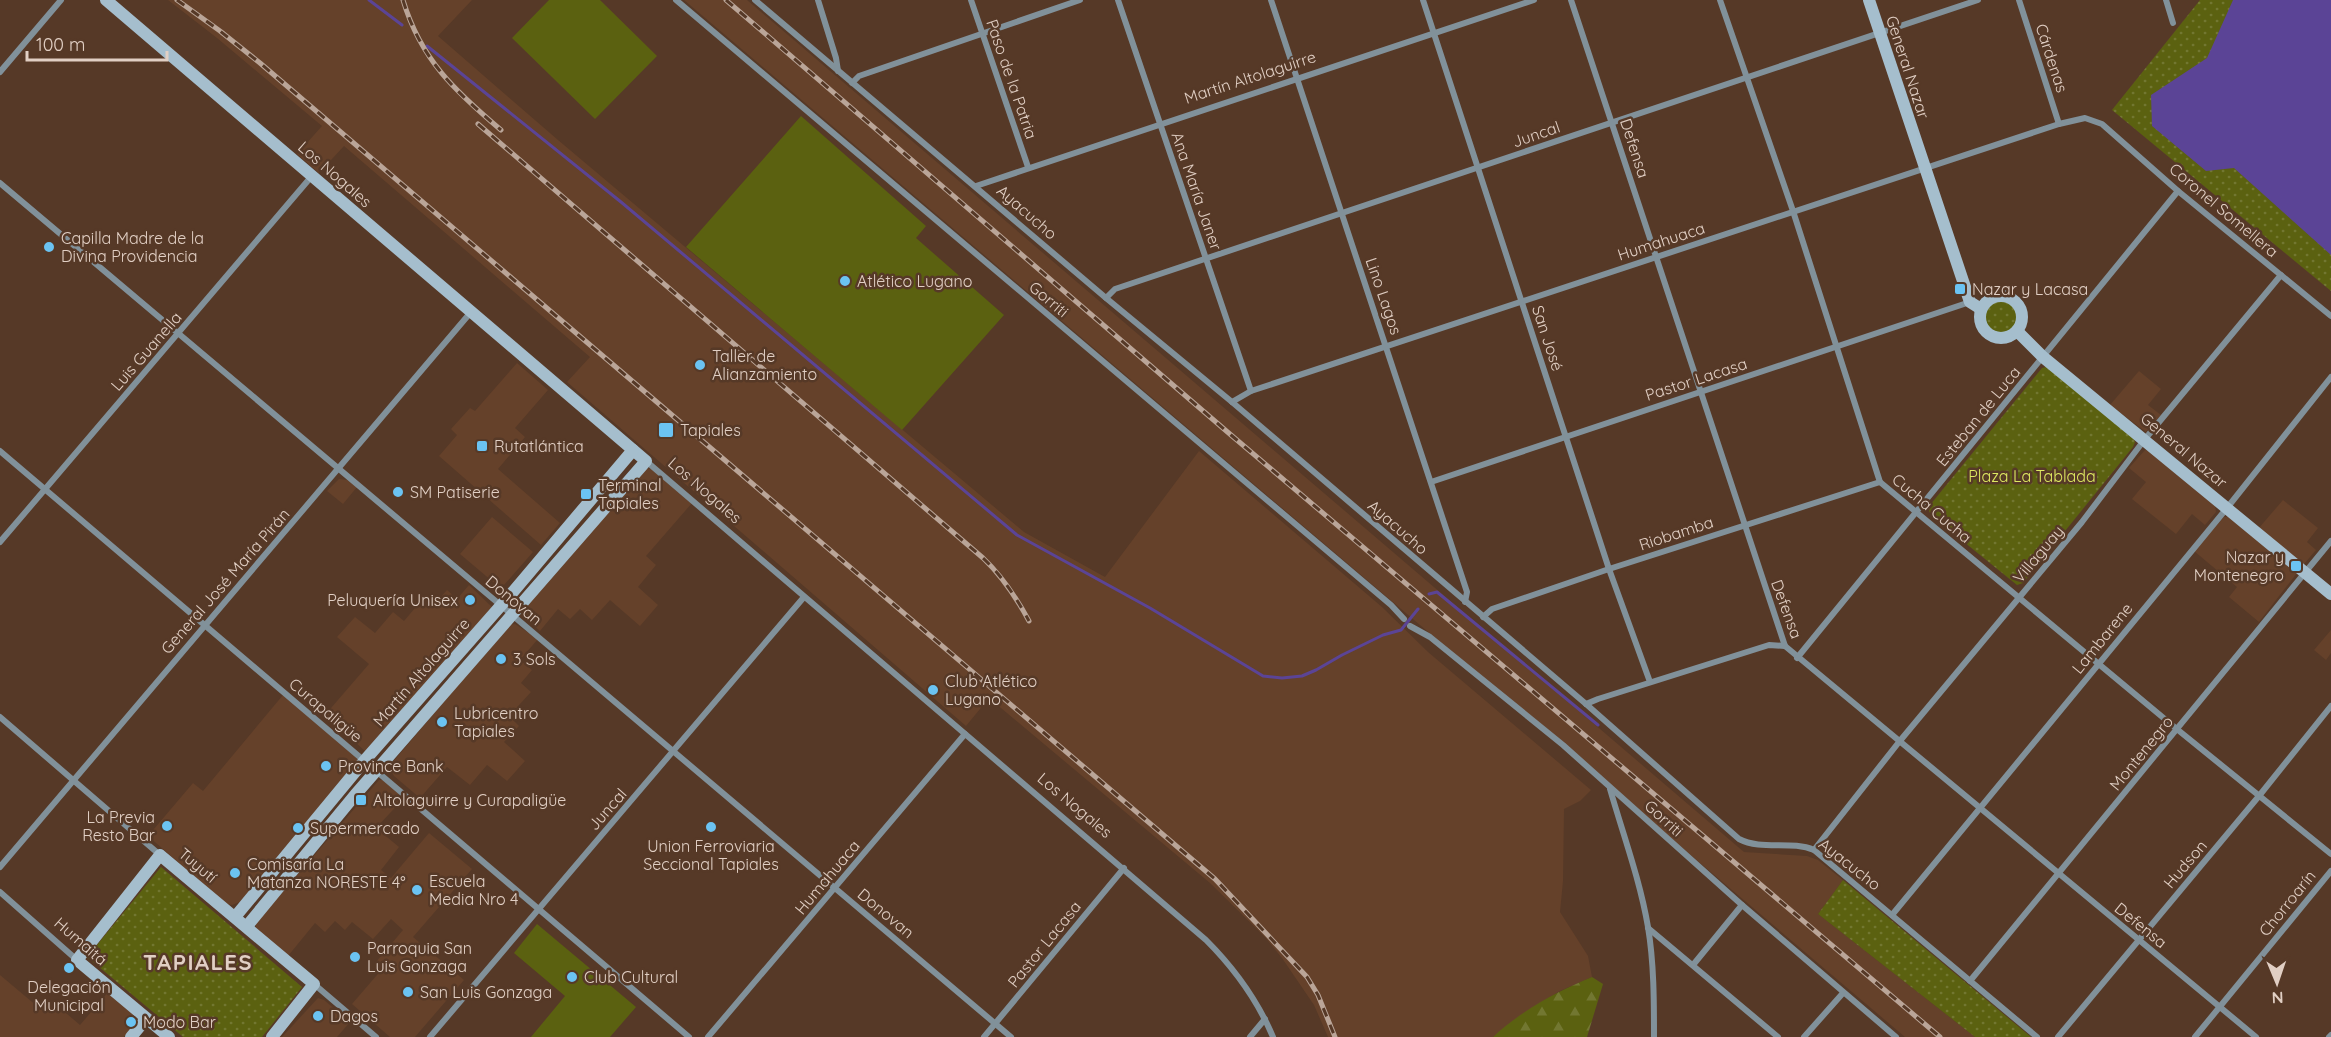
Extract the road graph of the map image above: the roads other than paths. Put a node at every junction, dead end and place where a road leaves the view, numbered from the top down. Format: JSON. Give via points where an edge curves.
{"nodes":[{"id":1,"x":61,"y":0,"type":"edge"},
{"id":2,"x":106,"y":0,"type":"edge"},
{"id":3,"x":676,"y":0,"type":"edge"},
{"id":4,"x":755,"y":0,"type":"edge"},
{"id":5,"x":818,"y":0,"type":"edge"},
{"id":6,"x":970,"y":0,"type":"edge"},
{"id":7,"x":1080,"y":0,"type":"edge"},
{"id":8,"x":1118,"y":0,"type":"edge"},
{"id":9,"x":1271,"y":0,"type":"edge"},
{"id":10,"x":1423,"y":0,"type":"edge"},
{"id":11,"x":1534,"y":0,"type":"edge"},
{"id":12,"x":1571,"y":0,"type":"edge"},
{"id":13,"x":1720,"y":0,"type":"edge"},
{"id":14,"x":1869,"y":0,"type":"edge"},
{"id":15,"x":1978,"y":0,"type":"edge"},
{"id":16,"x":2019,"y":0,"type":"edge"},
{"id":17,"x":2166,"y":0,"type":"edge"},
{"id":18,"x":2173,"y":22,"type":"dead end"},
{"id":19,"x":1434,"y":32,"type":"junction"},
{"id":20,"x":1880,"y":32,"type":"junction"},
{"id":21,"x":982,"y":34,"type":"junction"},
{"id":22,"x":838,"y":71,"type":"junction"},
{"id":23,"x":0,"y":72,"type":"edge"},
{"id":24,"x":1746,"y":78,"type":"junction"},
{"id":25,"x":1296,"y":79,"type":"junction"},
{"id":26,"x":852,"y":83,"type":"junction"},
{"id":27,"x":1612,"y":123,"type":"junction"},
{"id":28,"x":1159,"y":124,"type":"junction"},
{"id":29,"x":2059,"y":124,"type":"junction"},
{"id":30,"x":2102,"y":124,"type":"joint"},
{"id":31,"x":1028,"y":167,"type":"junction"},
{"id":32,"x":1479,"y":168,"type":"junction"},
{"id":33,"x":1924,"y":168,"type":"junction"},
{"id":34,"x":311,"y":177,"type":"junction"},
{"id":35,"x":0,"y":183,"type":"edge"},
{"id":36,"x":976,"y":186,"type":"junction"},
{"id":37,"x":2178,"y":191,"type":"junction"},
{"id":38,"x":1341,"y":212,"type":"junction"},
{"id":39,"x":1793,"y":212,"type":"junction"},
{"id":40,"x":1656,"y":257,"type":"junction"},
{"id":41,"x":1206,"y":258,"type":"junction"},
{"id":42,"x":2281,"y":275,"type":"junction"},
{"id":43,"x":1106,"y":298,"type":"junction"},
{"id":44,"x":1522,"y":301,"type":"junction"},
{"id":45,"x":1970,"y":302,"type":"junction"},
{"id":46,"x":1981,"y":309,"type":"junction"},
{"id":47,"x":471,"y":312,"type":"junction"},
{"id":48,"x":2331,"y":316,"type":"edge"},
{"id":49,"x":2017,"y":331,"type":"junction"},
{"id":50,"x":179,"y":333,"type":"junction"},
{"id":51,"x":1386,"y":346,"type":"junction"},
{"id":52,"x":1836,"y":347,"type":"junction"},
{"id":53,"x":2043,"y":357,"type":"junction"},
{"id":54,"x":2331,"y":377,"type":"edge"},
{"id":55,"x":1251,"y":392,"type":"junction"},
{"id":56,"x":1700,"y":392,"type":"junction"},
{"id":57,"x":1232,"y":402,"type":"junction"},
{"id":58,"x":1565,"y":436,"type":"junction"},
{"id":59,"x":2145,"y":439,"type":"junction"},
{"id":60,"x":633,"y":450,"type":"junction"},
{"id":61,"x":0,"y":451,"type":"edge"},
{"id":62,"x":646,"y":461,"type":"junction"},
{"id":63,"x":340,"y":467,"type":"junction"},
{"id":64,"x":1431,"y":482,"type":"junction"},
{"id":65,"x":1880,"y":482,"type":"junction"},
{"id":66,"x":45,"y":489,"type":"junction"},
{"id":67,"x":2227,"y":508,"type":"junction"},
{"id":68,"x":1916,"y":513,"type":"junction"},
{"id":69,"x":1744,"y":526,"type":"junction"},
{"id":70,"x":2331,"y":541,"type":"edge"},
{"id":71,"x":0,"y":542,"type":"edge"},
{"id":72,"x":1609,"y":568,"type":"junction"},
{"id":73,"x":2305,"y":573,"type":"junction"},
{"id":74,"x":2331,"y":594,"type":"edge"},
{"id":75,"x":804,"y":597,"type":"junction"},
{"id":76,"x":2018,"y":598,"type":"junction"},
{"id":77,"x":1465,"y":602,"type":"junction"},
{"id":78,"x":501,"y":606,"type":"junction"},
{"id":79,"x":511,"y":615,"type":"junction"},
{"id":80,"x":1483,"y":617,"type":"junction"},
{"id":81,"x":1404,"y":619,"type":"dead end"},
{"id":82,"x":205,"y":625,"type":"junction"},
{"id":83,"x":1410,"y":626,"type":"dead end"},
{"id":84,"x":1785,"y":646,"type":"junction"},
{"id":85,"x":1797,"y":658,"type":"junction"},
{"id":86,"x":2098,"y":663,"type":"junction"},
{"id":87,"x":1650,"y":682,"type":"junction"},
{"id":88,"x":1586,"y":704,"type":"junction"},
{"id":89,"x":2331,"y":706,"type":"edge"},
{"id":90,"x":0,"y":717,"type":"edge"},
{"id":91,"x":2178,"y":730,"type":"junction"},
{"id":92,"x":965,"y":734,"type":"junction"},
{"id":93,"x":1899,"y":742,"type":"junction"},
{"id":94,"x":674,"y":752,"type":"junction"},
{"id":95,"x":365,"y":760,"type":"junction"},
{"id":96,"x":378,"y":770,"type":"junction"},
{"id":97,"x":75,"y":779,"type":"junction"},
{"id":98,"x":1610,"y":788,"type":"junction"},
{"id":99,"x":2259,"y":796,"type":"junction"},
{"id":100,"x":1979,"y":809,"type":"junction"},
{"id":101,"x":1815,"y":850,"type":"junction"},
{"id":102,"x":2331,"y":854,"type":"edge"},
{"id":103,"x":160,"y":855,"type":"junction"},
{"id":104,"x":0,"y":867,"type":"edge"},
{"id":105,"x":1124,"y":868,"type":"junction"},
{"id":106,"x":2331,"y":871,"type":"edge"},
{"id":107,"x":2059,"y":874,"type":"junction"},
{"id":108,"x":836,"y":888,"type":"junction"},
{"id":109,"x":0,"y":892,"type":"edge"},
{"id":110,"x":1742,"y":905,"type":"junction"},
{"id":111,"x":539,"y":908,"type":"junction"},
{"id":112,"x":1892,"y":915,"type":"junction"},
{"id":113,"x":235,"y":917,"type":"junction"},
{"id":114,"x":247,"y":926,"type":"junction"},
{"id":115,"x":1648,"y":928,"type":"junction"},
{"id":116,"x":2139,"y":941,"type":"junction"},
{"id":117,"x":77,"y":960,"type":"junction"},
{"id":118,"x":1693,"y":965,"type":"junction"},
{"id":119,"x":1970,"y":981,"type":"junction"},
{"id":120,"x":314,"y":984,"type":"junction"},
{"id":121,"x":1843,"y":993,"type":"junction"},
{"id":122,"x":2220,"y":1007,"type":"junction"},
{"id":123,"x":146,"y":1019,"type":"junction"},
{"id":124,"x":1265,"y":1019,"type":"junction"},
{"id":125,"x":995,"y":1024,"type":"junction"},
{"id":126,"x":155,"y":1033,"type":"edge"},
{"id":127,"x":1655,"y":1036,"type":"edge"},
{"id":128,"x":131,"y":1037,"type":"edge"},
{"id":129,"x":169,"y":1037,"type":"edge"},
{"id":130,"x":272,"y":1037,"type":"edge"},
{"id":131,"x":376,"y":1037,"type":"edge"},
{"id":132,"x":430,"y":1037,"type":"edge"},
{"id":133,"x":689,"y":1037,"type":"edge"},
{"id":134,"x":708,"y":1037,"type":"edge"},
{"id":135,"x":984,"y":1037,"type":"edge"},
{"id":136,"x":1011,"y":1037,"type":"edge"},
{"id":137,"x":1250,"y":1037,"type":"edge"},
{"id":138,"x":1273,"y":1037,"type":"edge"},
{"id":139,"x":1778,"y":1037,"type":"edge"},
{"id":140,"x":1804,"y":1037,"type":"edge"},
{"id":141,"x":1896,"y":1037,"type":"edge"},
{"id":142,"x":2037,"y":1037,"type":"edge"},
{"id":143,"x":2058,"y":1037,"type":"edge"},
{"id":144,"x":2195,"y":1037,"type":"edge"},
{"id":145,"x":2256,"y":1037,"type":"edge"}],
"edges":[{"from":1,"to":23,"type":"street"},
{"from":2,"to":34,"type":"street","name":"Los Nogales"},
{"from":3,"to":81,"type":"street","name":"Gorriti"},
{"from":4,"to":22,"type":"street","name":"Ayacucho"},
{"from":5,"to":22,"type":"street"},
{"from":6,"to":21,"type":"street","name":"Paso de la Patria"},
{"from":7,"to":21,"type":"street"},
{"from":8,"to":28,"type":"street","name":"Ana María Janer"},
{"from":9,"to":25,"type":"street","name":"Lino Lagos"},
{"from":10,"to":19,"type":"street","name":"San José"},
{"from":11,"to":19,"type":"street","name":"Martín Altolaguirre"},
{"from":12,"to":27,"type":"street","name":"Defensa"},
{"from":13,"to":24,"type":"street","name":"Cucha Cucha"},
{"from":14,"to":20,"type":"street","name":"General Nazar"},
{"from":15,"to":20,"type":"street","name":"Juncal"},
{"from":16,"to":29,"type":"street","name":"Cárdenas"},
{"from":17,"to":18,"type":"street"},
{"from":19,"to":25,"type":"street","name":"Martín Altolaguirre"},
{"from":19,"to":32,"type":"street","name":"San José"},
{"from":20,"to":24,"type":"street","name":"Juncal"},
{"from":20,"to":33,"type":"street","name":"General Nazar"},
{"from":21,"to":26,"type":"street","via":[[859,76]]},
{"from":21,"to":31,"type":"street","name":"Paso de la Patria"},
{"from":22,"to":26,"type":"street","name":"Ayacucho"},
{"from":24,"to":27,"type":"street","name":"Juncal"},
{"from":24,"to":39,"type":"street","name":"Cucha Cucha"},
{"from":25,"to":28,"type":"street","name":"Martín Altolaguirre"},
{"from":25,"to":38,"type":"street","name":"Lino Lagos"},
{"from":26,"to":36,"type":"street","name":"Ayacucho"},
{"from":27,"to":32,"type":"street","name":"Juncal"},
{"from":27,"to":40,"type":"street","name":"Defensa"},
{"from":28,"to":31,"type":"street","name":"Martín Altolaguirre"},
{"from":28,"to":41,"type":"street","name":"Ana María Janer"},
{"from":29,"to":30,"type":"street","name":"Humahuaca","via":[[2085,118]]},
{"from":29,"to":33,"type":"street","name":"Humahuaca"},
{"from":30,"to":37,"type":"street","name":"Coronel Somellera"},
{"from":31,"to":36,"type":"street","name":"Martín Altolaguirre"},
{"from":32,"to":38,"type":"street","name":"Juncal"},
{"from":32,"to":44,"type":"street","name":"San José"},
{"from":33,"to":39,"type":"street","name":"Humahuaca"},
{"from":33,"to":45,"type":"street","name":"General Nazar"},
{"from":34,"to":47,"type":"street","name":"Los Nogales"},
{"from":34,"to":50,"type":"street","name":"Luis Guanella"},
{"from":35,"to":50,"type":"street","name":"Donovan"},
{"from":36,"to":43,"type":"street","name":"Ayacucho"},
{"from":37,"to":42,"type":"street","name":"Coronel Somellera"},
{"from":37,"to":53,"type":"street","name":"Esteban de Luca"},
{"from":38,"to":41,"type":"street","name":"Juncal"},
{"from":38,"to":51,"type":"street","name":"Lino Lagos"},
{"from":39,"to":40,"type":"street","name":"Humahuaca"},
{"from":39,"to":52,"type":"street","name":"Cucha Cucha"},
{"from":40,"to":44,"type":"street","name":"Humahuaca"},
{"from":40,"to":56,"type":"street","name":"Defensa"},
{"from":41,"to":43,"type":"street","name":"Juncal","via":[[1114,289]]},
{"from":41,"to":55,"type":"street","name":"Ana María Janer"},
{"from":42,"to":48,"type":"street","name":"Coronel Somellera"},
{"from":42,"to":59,"type":"street","name":"Villaguay"},
{"from":43,"to":57,"type":"street","name":"Ayacucho"},
{"from":44,"to":51,"type":"street","name":"Humahuaca"},
{"from":44,"to":58,"type":"street","name":"San José"},
{"from":45,"to":46,"type":"street"},
{"from":45,"to":52,"type":"street","name":"Pastor Lacasa"},
{"from":46,"to":49,"type":"street","via":[[1980,323],[1988,334],[2002,338]]},
{"from":46,"to":49,"type":"street","via":[[1990,298],[2010,298],[2022,313]]},
{"from":47,"to":60,"type":"street","name":"Los Nogales"},
{"from":47,"to":63,"type":"street","name":"General José María Pirán"},
{"from":49,"to":53,"type":"street","name":"General Nazar"},
{"from":50,"to":63,"type":"street","name":"Donovan"},
{"from":50,"to":66,"type":"street","name":"Luis Guanella"},
{"from":51,"to":55,"type":"street","name":"Humahuaca"},
{"from":51,"to":64,"type":"street","name":"Lino Lagos"},
{"from":52,"to":56,"type":"street","name":"Pastor Lacasa"},
{"from":52,"to":65,"type":"street","name":"Cucha Cucha"},
{"from":53,"to":59,"type":"street","name":"General Nazar"},
{"from":53,"to":68,"type":"street","name":"Esteban de Luca"},
{"from":54,"to":67,"type":"street","name":"Lambarene"},
{"from":55,"to":57,"type":"street","name":"Humahuaca"},
{"from":56,"to":58,"type":"street","name":"Pastor Lacasa"},
{"from":56,"to":69,"type":"street","name":"Defensa"},
{"from":57,"to":77,"type":"street","name":"Ayacucho"},
{"from":58,"to":64,"type":"street","name":"Pastor Lacasa"},
{"from":58,"to":72,"type":"street","name":"San José"},
{"from":59,"to":67,"type":"street","name":"General Nazar"},
{"from":59,"to":76,"type":"street","name":"Villaguay"},
{"from":60,"to":62,"type":"street","name":"Los Nogales"},
{"from":60,"to":78,"type":"street","name":"Martín Altolaguirre"},
{"from":61,"to":66,"type":"street","name":"Curapaligüe"},
{"from":62,"to":75,"type":"street","name":"Los Nogales"},
{"from":62,"to":79,"type":"street","name":"Martín Altolaguirre"},
{"from":63,"to":78,"type":"street","name":"Donovan"},
{"from":63,"to":82,"type":"street","name":"General José María Pirán"},
{"from":64,"to":77,"type":"street","name":"Lino Lagos","via":[[1467,592]]},
{"from":65,"to":68,"type":"street","name":"Cucha Cucha"},
{"from":65,"to":69,"type":"street","name":"Riobamba"},
{"from":66,"to":71,"type":"street","name":"Luis Guanella"},
{"from":66,"to":82,"type":"street","name":"Curapaligüe"},
{"from":67,"to":73,"type":"street","name":"General Nazar"},
{"from":67,"to":86,"type":"street","name":"Lambarene"},
{"from":68,"to":76,"type":"street","name":"Cucha Cucha"},
{"from":68,"to":85,"type":"street","name":"Esteban de Luca"},
{"from":69,"to":72,"type":"street","name":"Riobamba"},
{"from":69,"to":84,"type":"street","name":"Defensa"},
{"from":70,"to":73,"type":"street","name":"Montenegro"},
{"from":72,"to":80,"type":"street","name":"Riobamba","via":[[1492,609]]},
{"from":72,"to":87,"type":"street","name":"San José"},
{"from":73,"to":74,"type":"street","name":"General Nazar"},
{"from":73,"to":91,"type":"street","name":"Montenegro"},
{"from":75,"to":92,"type":"street","name":"Los Nogales"},
{"from":75,"to":94,"type":"street","name":"Juncal"},
{"from":76,"to":86,"type":"street","name":"Cucha Cucha"},
{"from":76,"to":93,"type":"street","name":"Villaguay"},
{"from":77,"to":80,"type":"street","name":"Ayacucho"},
{"from":78,"to":79,"type":"street","name":"Donovan"},
{"from":78,"to":95,"type":"street","name":"Martín Altolaguirre"},
{"from":79,"to":94,"type":"street","name":"Donovan"},
{"from":79,"to":96,"type":"street","name":"Martín Altolaguirre"},
{"from":80,"to":88,"type":"street","name":"Ayacucho"},
{"from":82,"to":95,"type":"street","name":"Curapaligüe"},
{"from":82,"to":97,"type":"street","name":"General José María Pirán"},
{"from":83,"to":98,"type":"street","name":"Gorriti","via":[[1430,637]]},
{"from":84,"to":85,"type":"street","name":"Defensa"},
{"from":84,"to":87,"type":"street","via":[[1769,645]]},
{"from":85,"to":93,"type":"street","name":"Defensa"},
{"from":86,"to":91,"type":"street","name":"Cucha Cucha"},
{"from":86,"to":100,"type":"street","name":"Lambarene"},
{"from":87,"to":88,"type":"street"},
{"from":88,"to":101,"type":"street","name":"Ayacucho","via":[[1739,839]]},
{"from":89,"to":99,"type":"street","name":"Hudson"},
{"from":90,"to":97,"type":"street","name":"Tuyutí"},
{"from":91,"to":99,"type":"street","name":"Cucha Cucha"},
{"from":91,"to":107,"type":"street","name":"Montenegro"},
{"from":92,"to":105,"type":"street","name":"Los Nogales"},
{"from":92,"to":108,"type":"street","name":"Humahuaca"},
{"from":93,"to":100,"type":"street","name":"Defensa"},
{"from":93,"to":101,"type":"street","name":"Villaguay"},
{"from":94,"to":108,"type":"street","name":"Donovan"},
{"from":94,"to":111,"type":"street","name":"Juncal"},
{"from":95,"to":96,"type":"street","name":"Curapaligüe"},
{"from":95,"to":113,"type":"street","name":"Martín Altolaguirre"},
{"from":96,"to":111,"type":"street","name":"Curapaligüe"},
{"from":96,"to":114,"type":"street","name":"Martín Altolaguirre"},
{"from":97,"to":103,"type":"street","name":"Tuyutí"},
{"from":97,"to":104,"type":"street","name":"General José María Pirán"},
{"from":98,"to":110,"type":"street","name":"Gorriti"},
{"from":98,"to":115,"type":"street"},
{"from":99,"to":102,"type":"street","name":"Cucha Cucha"},
{"from":99,"to":116,"type":"street","name":"Hudson"},
{"from":100,"to":107,"type":"street","name":"Defensa"},
{"from":100,"to":112,"type":"street","name":"Lambarene"},
{"from":101,"to":112,"type":"street","name":"Ayacucho"},
{"from":103,"to":113,"type":"street","name":"Tuyutí"},
{"from":103,"to":117,"type":"street"},
{"from":105,"to":124,"type":"street","name":"Los Nogales","via":[[1224,958]]},
{"from":105,"to":125,"type":"street","name":"Pastor Lacasa"},
{"from":106,"to":122,"type":"street","name":"Chorroarín"},
{"from":107,"to":116,"type":"street","name":"Defensa"},
{"from":107,"to":119,"type":"street","name":"Montenegro"},
{"from":108,"to":125,"type":"street","name":"Donovan"},
{"from":108,"to":134,"type":"street","name":"Humahuaca"},
{"from":109,"to":117,"type":"street","name":"Humaitá"},
{"from":110,"to":118,"type":"street"},
{"from":110,"to":121,"type":"street","name":"Gorriti"},
{"from":111,"to":132,"type":"street","name":"Juncal"},
{"from":111,"to":133,"type":"street","name":"Curapaligüe"},
{"from":112,"to":119,"type":"street","name":"Ayacucho"},
{"from":113,"to":114,"type":"street","name":"Tuyutí"},
{"from":114,"to":120,"type":"street","name":"Tuyutí"},
{"from":115,"to":118,"type":"street"},
{"from":115,"to":127,"type":"street"},
{"from":116,"to":122,"type":"street","name":"Defensa"},
{"from":116,"to":143,"type":"street","name":"Hudson"},
{"from":117,"to":123,"type":"street","name":"Humaitá"},
{"from":118,"to":139,"type":"street"},
{"from":119,"to":142,"type":"street","name":"Ayacucho"},
{"from":120,"to":130,"type":"street"},
{"from":120,"to":131,"type":"street","name":"Tuyutí"},
{"from":121,"to":140,"type":"street"},
{"from":121,"to":141,"type":"street","name":"Gorriti"},
{"from":122,"to":144,"type":"street","name":"Chorroarín"},
{"from":122,"to":145,"type":"street","name":"Defensa"},
{"from":123,"to":126,"type":"street","name":"Humaitá"},
{"from":123,"to":128,"type":"street"},
{"from":124,"to":137,"type":"street"},
{"from":124,"to":138,"type":"street"},
{"from":125,"to":135,"type":"street","name":"Pastor Lacasa"},
{"from":125,"to":136,"type":"street","name":"Donovan"},
{"from":126,"to":129,"type":"street","name":"Humaitá"}]}
